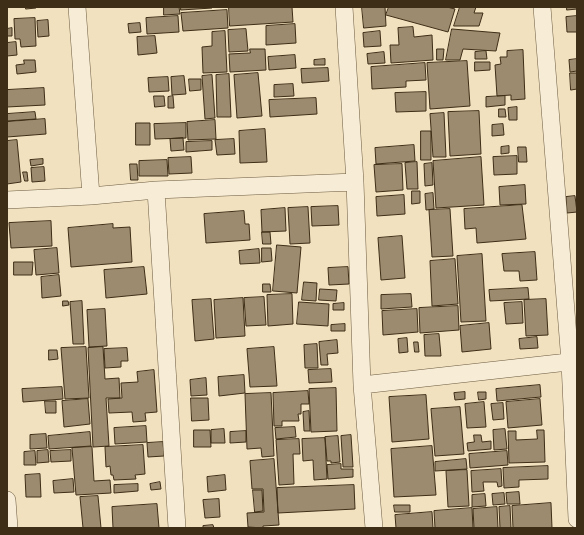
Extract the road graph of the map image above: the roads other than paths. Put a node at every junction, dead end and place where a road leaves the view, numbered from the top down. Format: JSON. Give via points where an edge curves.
{"nodes":[{"id":1,"x":77,"y":7,"type":"edge"},
{"id":2,"x":344,"y":7,"type":"edge"},
{"id":3,"x":542,"y":7,"type":"edge"},
{"id":4,"x":355,"y":182,"type":"junction"},
{"id":5,"x":156,"y":190,"type":"junction"},
{"id":6,"x":91,"y":196,"type":"junction"},
{"id":7,"x":7,"y":200,"type":"edge"},
{"id":8,"x":573,"y":362,"type":"edge"},
{"id":9,"x":362,"y":385,"type":"junction"},
{"id":10,"x":7,"y":500,"type":"edge"},
{"id":11,"x":577,"y":519,"type":"edge"},
{"id":12,"x":9,"y":528,"type":"edge"},
{"id":13,"x":177,"y":528,"type":"edge"},
{"id":14,"x":374,"y":528,"type":"edge"}],
"edges":[{"from":1,"to":6,"type":"street"},
{"from":2,"to":4,"type":"street"},
{"from":3,"to":8,"type":"street"},
{"from":4,"to":5,"type":"street"},
{"from":4,"to":9,"type":"street"},
{"from":5,"to":6,"type":"street"},
{"from":5,"to":13,"type":"street"},
{"from":6,"to":7,"type":"street"},
{"from":8,"to":9,"type":"street"},
{"from":8,"to":11,"type":"street"},
{"from":9,"to":14,"type":"street"},
{"from":10,"to":12,"type":"street"}]}
